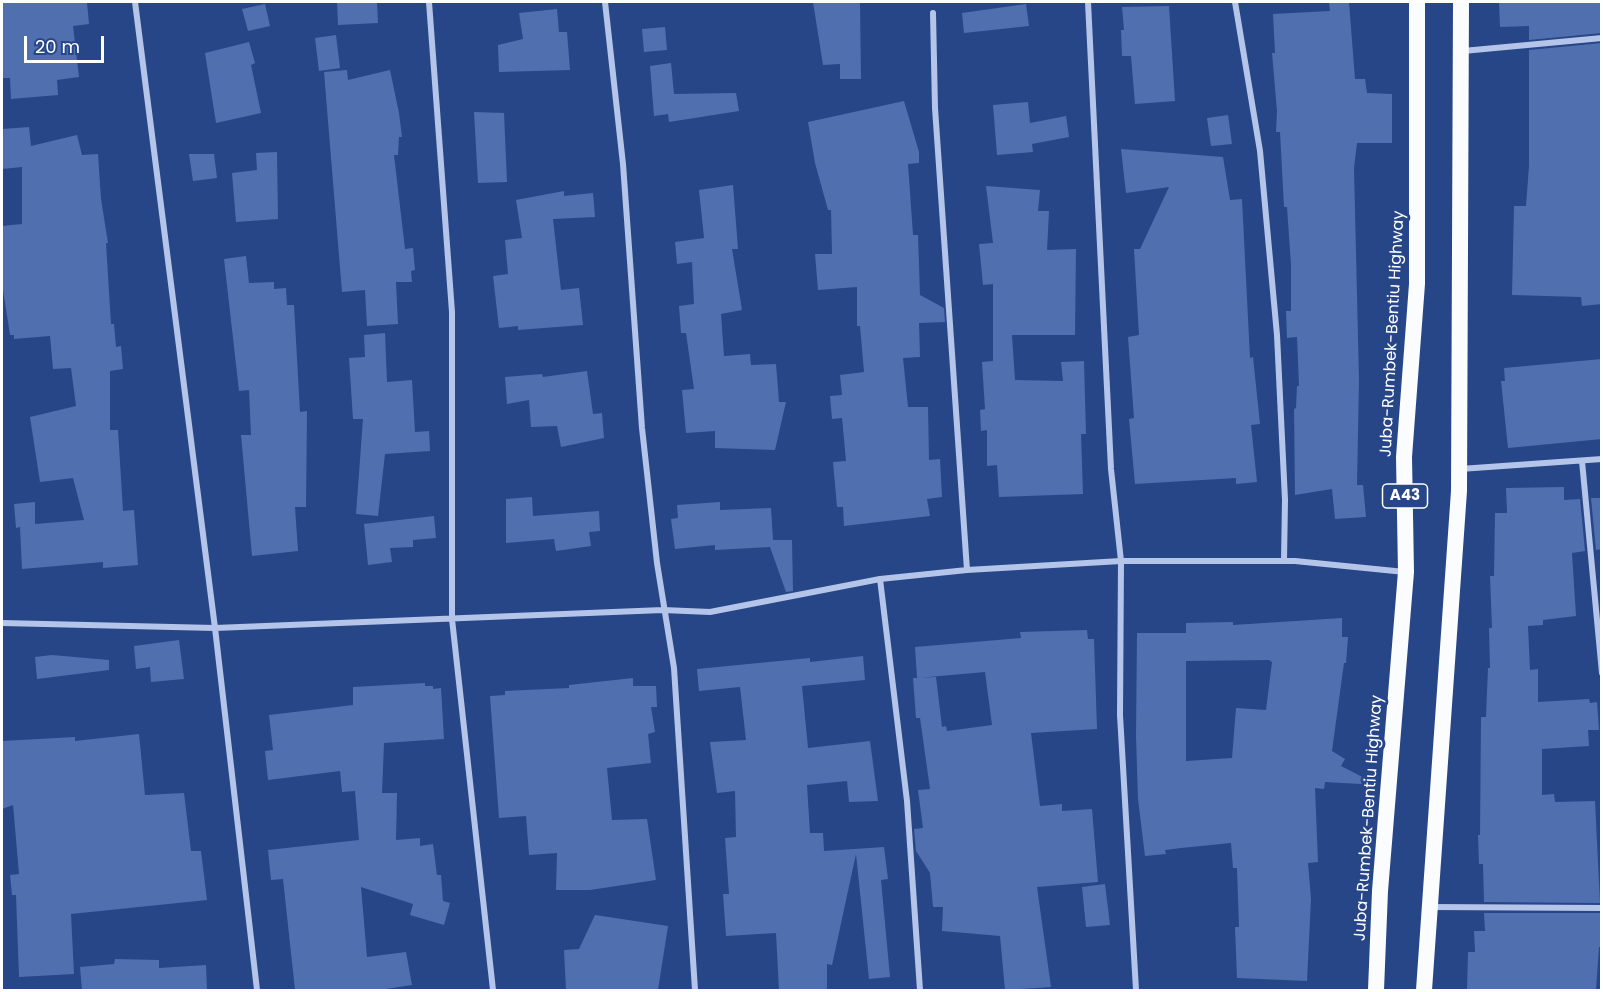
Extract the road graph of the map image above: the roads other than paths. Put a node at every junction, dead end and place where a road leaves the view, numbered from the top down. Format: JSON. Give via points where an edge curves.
{"nodes":[{"id":1,"x":135,"y":2,"type":"edge"},
{"id":2,"x":429,"y":2,"type":"edge"},
{"id":3,"x":605,"y":2,"type":"edge"},
{"id":4,"x":1088,"y":2,"type":"edge"},
{"id":5,"x":1236,"y":2,"type":"edge"},
{"id":6,"x":1417,"y":2,"type":"edge"},
{"id":7,"x":1461,"y":2,"type":"edge"},
{"id":8,"x":933,"y":12,"type":"dead end"},
{"id":9,"x":1602,"y":38,"type":"edge"},
{"id":10,"x":1462,"y":51,"type":"junction"},
{"id":11,"x":1602,"y":459,"type":"edge"},
{"id":12,"x":1582,"y":460,"type":"junction"},
{"id":13,"x":1460,"y":469,"type":"junction"},
{"id":14,"x":1121,"y":561,"type":"junction"},
{"id":15,"x":1284,"y":561,"type":"junction"},
{"id":16,"x":967,"y":570,"type":"junction"},
{"id":17,"x":1406,"y":572,"type":"junction"},
{"id":18,"x":880,"y":579,"type":"junction"},
{"id":19,"x":663,"y":610,"type":"junction"},
{"id":20,"x":452,"y":619,"type":"junction"},
{"id":21,"x":2,"y":623,"type":"edge"},
{"id":22,"x":214,"y":628,"type":"junction"},
{"id":23,"x":1602,"y":673,"type":"edge"},
{"id":24,"x":1430,"y":906,"type":"junction"},
{"id":25,"x":1602,"y":908,"type":"edge"},
{"id":26,"x":257,"y":990,"type":"edge"},
{"id":27,"x":493,"y":990,"type":"edge"},
{"id":28,"x":695,"y":990,"type":"edge"},
{"id":29,"x":920,"y":990,"type":"edge"},
{"id":30,"x":1136,"y":990,"type":"edge"},
{"id":31,"x":1376,"y":990,"type":"edge"},
{"id":32,"x":1424,"y":990,"type":"edge"}],
"edges":[{"from":1,"to":22,"type":"street"},
{"from":2,"to":20,"type":"street","via":[[452,312]]},
{"from":3,"to":19,"type":"street","via":[[623,164],[642,428]]},
{"from":4,"to":14,"type":"street","via":[[1111,469]]},
{"from":5,"to":15,"type":"street","via":[[1260,151],[1277,335]]},
{"from":6,"to":17,"type":"highway","name":"Juba-Rumbek-Bentiu Highway","number":"A43","via":[[1417,284],[1404,458]]},
{"from":7,"to":10,"type":"highway"},
{"from":8,"to":16,"type":"street","via":[[935,108]]},
{"from":9,"to":10,"type":"street"},
{"from":10,"to":13,"type":"highway"},
{"from":11,"to":12,"type":"street"},
{"from":12,"to":13,"type":"street"},
{"from":12,"to":23,"type":"street"},
{"from":13,"to":24,"type":"highway"},
{"from":14,"to":15,"type":"street"},
{"from":14,"to":16,"type":"street"},
{"from":14,"to":30,"type":"street","via":[[1120,715]]},
{"from":15,"to":17,"type":"street"},
{"from":16,"to":18,"type":"street"},
{"from":17,"to":31,"type":"highway","name":"Juba-Rumbek-Bentiu Highway","number":"A43","via":[[1380,891]]},
{"from":18,"to":19,"type":"street","via":[[710,612]]},
{"from":18,"to":29,"type":"street","via":[[907,801]]},
{"from":19,"to":20,"type":"street"},
{"from":19,"to":28,"type":"street","via":[[674,668]]},
{"from":20,"to":22,"type":"street"},
{"from":20,"to":27,"type":"street"},
{"from":21,"to":22,"type":"street"},
{"from":22,"to":26,"type":"street"},
{"from":24,"to":25,"type":"street"},
{"from":24,"to":32,"type":"highway"}]}
